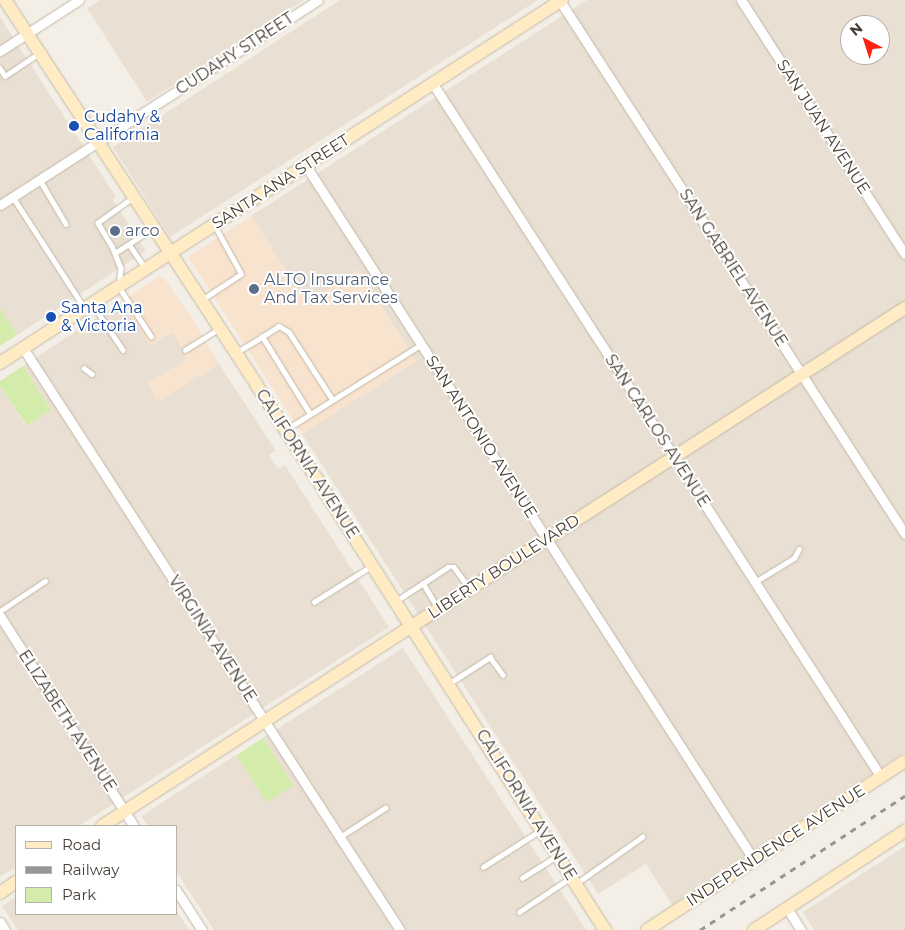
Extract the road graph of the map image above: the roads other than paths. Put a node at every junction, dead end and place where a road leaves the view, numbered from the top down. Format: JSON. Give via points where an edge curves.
{"nodes":[{"id":1,"x":5,"y":0,"type":"edge"},
{"id":2,"x":79,"y":0,"type":"edge"},
{"id":3,"x":318,"y":0,"type":"edge"},
{"id":4,"x":741,"y":0,"type":"edge"},
{"id":5,"x":561,"y":1,"type":"edge"},
{"id":6,"x":26,"y":34,"type":"junction"},
{"id":7,"x":0,"y":51,"type":"edge"},
{"id":8,"x":39,"y":53,"type":"junction"},
{"id":9,"x":0,"y":68,"type":"edge"},
{"id":10,"x":433,"y":84,"type":"junction"},
{"id":11,"x":97,"y":143,"type":"junction"},
{"id":12,"x":306,"y":166,"type":"junction"},
{"id":13,"x":40,"y":180,"type":"junction"},
{"id":14,"x":13,"y":197,"type":"junction"},
{"id":15,"x":133,"y":198,"type":"junction"},
{"id":16,"x":0,"y":206,"type":"edge"},
{"id":17,"x":66,"y":224,"type":"dead end"},
{"id":18,"x":214,"y":225,"type":"junction"},
{"id":19,"x":152,"y":228,"type":"junction"},
{"id":20,"x":129,"y":244,"type":"junction"},
{"id":21,"x":115,"y":253,"type":"junction"},
{"id":22,"x":169,"y":254,"type":"junction"},
{"id":23,"x":905,"y":254,"type":"edge"},
{"id":24,"x":145,"y":269,"type":"junction"},
{"id":25,"x":118,"y":286,"type":"junction"},
{"id":26,"x":202,"y":300,"type":"junction"},
{"id":27,"x":89,"y":306,"type":"junction"},
{"id":28,"x":905,"y":308,"type":"edge"},
{"id":29,"x":220,"y":329,"type":"junction"},
{"id":30,"x":151,"y":336,"type":"dead end"},
{"id":31,"x":262,"y":337,"type":"junction"},
{"id":32,"x":422,"y":344,"type":"junction"},
{"id":33,"x":24,"y":348,"type":"junction"},
{"id":34,"x":123,"y":350,"type":"dead end"},
{"id":35,"x":185,"y":350,"type":"dead end"},
{"id":36,"x":236,"y":353,"type":"junction"},
{"id":37,"x":0,"y":363,"type":"edge"},
{"id":38,"x":84,"y":368,"type":"dead end"},
{"id":39,"x":92,"y":374,"type":"dead end"},
{"id":40,"x":802,"y":374,"type":"junction"},
{"id":41,"x":333,"y":400,"type":"junction"},
{"id":42,"x":310,"y":414,"type":"junction"},
{"id":43,"x":286,"y":430,"type":"junction"},
{"id":44,"x":674,"y":457,"type":"junction"},
{"id":45,"x":905,"y":534,"type":"edge"},
{"id":46,"x":547,"y":540,"type":"junction"},
{"id":47,"x":799,"y":549,"type":"dead end"},
{"id":48,"x":373,"y":566,"type":"junction"},
{"id":49,"x":45,"y":582,"type":"dead end"},
{"id":50,"x":754,"y":582,"type":"junction"},
{"id":51,"x":423,"y":583,"type":"junction"},
{"id":52,"x":470,"y":589,"type":"junction"},
{"id":53,"x":396,"y":601,"type":"junction"},
{"id":54,"x":314,"y":602,"type":"dead end"},
{"id":55,"x":439,"y":609,"type":"junction"},
{"id":56,"x":0,"y":610,"type":"edge"},
{"id":57,"x":0,"y":616,"type":"edge"},
{"id":58,"x":411,"y":627,"type":"junction"},
{"id":59,"x":503,"y":676,"type":"dead end"},
{"id":60,"x":448,"y":684,"type":"junction"},
{"id":61,"x":265,"y":721,"type":"junction"},
{"id":62,"x":905,"y":761,"type":"edge"},
{"id":63,"x":881,"y":777,"type":"junction"},
{"id":64,"x":385,"y":808,"type":"dead end"},
{"id":65,"x":125,"y":812,"type":"junction"},
{"id":66,"x":104,"y":825,"type":"edge"},
{"id":67,"x":133,"y":825,"type":"edge"},
{"id":68,"x":542,"y":829,"type":"junction"},
{"id":69,"x":905,"y":831,"type":"edge"},
{"id":70,"x":340,"y":837,"type":"junction"},
{"id":71,"x":642,"y":837,"type":"dead end"},
{"id":72,"x":558,"y":855,"type":"junction"},
{"id":73,"x":754,"y":860,"type":"junction"},
{"id":74,"x":483,"y":867,"type":"dead end"},
{"id":75,"x":522,"y":878,"type":"dead end"},
{"id":76,"x":574,"y":881,"type":"junction"},
{"id":77,"x":15,"y":883,"type":"edge"},
{"id":78,"x":0,"y":892,"type":"edge"},
{"id":79,"x":178,"y":893,"type":"edge"},
{"id":80,"x":787,"y":908,"type":"junction"},
{"id":81,"x":519,"y":912,"type":"dead end"},
{"id":82,"x":0,"y":922,"type":"edge"},
{"id":83,"x":5,"y":930,"type":"edge"},
{"id":84,"x":202,"y":930,"type":"edge"},
{"id":85,"x":400,"y":930,"type":"edge"},
{"id":86,"x":605,"y":930,"type":"edge"},
{"id":87,"x":647,"y":930,"type":"edge"},
{"id":88,"x":754,"y":930,"type":"edge"},
{"id":89,"x":801,"y":930,"type":"edge"}],
"edges":[{"from":1,"to":6,"type":"street","name":"CALIFORNIA AVENUE"},
{"from":2,"to":6,"type":"street"},
{"from":3,"to":11,"type":"street","name":"CUDAHY STREET"},
{"from":4,"to":23,"type":"street","name":"SAN JUAN AVENUE"},
{"from":5,"to":10,"type":"street","name":"SANTA ANA STREET"},
{"from":5,"to":40,"type":"street","name":"SAN GABRIEL AVENUE"},
{"from":6,"to":7,"type":"street"},
{"from":6,"to":8,"type":"street","name":"CALIFORNIA AVENUE"},
{"from":8,"to":9,"type":"lane","via":[[5,76]]},
{"from":8,"to":11,"type":"street","name":"CALIFORNIA AVENUE"},
{"from":10,"to":12,"type":"street","name":"SANTA ANA STREET"},
{"from":10,"to":44,"type":"street","name":"SAN CARLOS AVENUE"},
{"from":11,"to":13,"type":"street","name":"CUDAHY STREET"},
{"from":11,"to":15,"type":"street","name":"CALIFORNIA AVENUE"},
{"from":12,"to":18,"type":"street","name":"SANTA ANA STREET"},
{"from":12,"to":32,"type":"street","name":"SAN ANTONIO AVENUE"},
{"from":13,"to":14,"type":"street","name":"CUDAHY STREET"},
{"from":13,"to":17,"type":"lane"},
{"from":14,"to":16,"type":"street","name":"CUDAHY STREET"},
{"from":14,"to":27,"type":"lane"},
{"from":15,"to":19,"type":"street","name":"CALIFORNIA AVENUE"},
{"from":15,"to":21,"type":"lane","via":[[98,223]]},
{"from":18,"to":22,"type":"street","name":"SANTA ANA STREET"},
{"from":18,"to":26,"type":"lane","via":[[241,274]]},
{"from":19,"to":20,"type":"lane"},
{"from":19,"to":22,"type":"street","name":"CALIFORNIA AVENUE"},
{"from":20,"to":21,"type":"lane"},
{"from":20,"to":24,"type":"lane"},
{"from":21,"to":25,"type":"lane","via":[[121,268]]},
{"from":22,"to":24,"type":"street","name":"SANTA ANA STREET"},
{"from":22,"to":26,"type":"street","name":"CALIFORNIA AVENUE"},
{"from":24,"to":25,"type":"street","name":"SANTA ANA STREET"},
{"from":25,"to":27,"type":"street","name":"SANTA ANA STREET"},
{"from":25,"to":30,"type":"lane"},
{"from":26,"to":29,"type":"street","name":"CALIFORNIA AVENUE"},
{"from":27,"to":33,"type":"street","name":"SANTA ANA STREET"},
{"from":27,"to":34,"type":"lane"},
{"from":28,"to":40,"type":"street","name":"LIBERTY BOULEVARD"},
{"from":29,"to":35,"type":"lane"},
{"from":29,"to":36,"type":"street","name":"CALIFORNIA AVENUE"},
{"from":31,"to":36,"type":"lane"},
{"from":31,"to":41,"type":"lane","via":[[279,326],[289,332]]},
{"from":31,"to":42,"type":"lane"},
{"from":32,"to":41,"type":"lane"},
{"from":32,"to":46,"type":"street","name":"SAN ANTONIO AVENUE"},
{"from":33,"to":37,"type":"street","name":"SANTA ANA STREET"},
{"from":33,"to":61,"type":"street","name":"VIRGINIA AVENUE"},
{"from":36,"to":43,"type":"street","name":"CALIFORNIA AVENUE"},
{"from":38,"to":39,"type":"lane"},
{"from":40,"to":44,"type":"street","name":"LIBERTY BOULEVARD"},
{"from":40,"to":45,"type":"street","name":"SAN GABRIEL AVENUE"},
{"from":41,"to":42,"type":"lane"},
{"from":42,"to":43,"type":"lane"},
{"from":43,"to":48,"type":"street","name":"CALIFORNIA AVENUE"},
{"from":44,"to":46,"type":"street","name":"LIBERTY BOULEVARD"},
{"from":44,"to":50,"type":"street","name":"SAN CARLOS AVENUE"},
{"from":46,"to":52,"type":"street","name":"LIBERTY BOULEVARD"},
{"from":46,"to":73,"type":"street","name":"SAN ANTONIO AVENUE"},
{"from":47,"to":50,"type":"lane","via":[[794,558]]},
{"from":48,"to":53,"type":"street","name":"CALIFORNIA AVENUE"},
{"from":48,"to":54,"type":"lane"},
{"from":49,"to":56,"type":"lane"},
{"from":50,"to":63,"type":"street","name":"SAN CARLOS AVENUE"},
{"from":51,"to":52,"type":"lane","via":[[454,566]]},
{"from":51,"to":53,"type":"lane"},
{"from":51,"to":55,"type":"lane"},
{"from":52,"to":55,"type":"street","name":"LIBERTY BOULEVARD"},
{"from":53,"to":58,"type":"street","name":"CALIFORNIA AVENUE"},
{"from":55,"to":58,"type":"street","name":"LIBERTY BOULEVARD"},
{"from":57,"to":65,"type":"street","name":"ELIZABETH AVENUE"},
{"from":58,"to":60,"type":"street","name":"CALIFORNIA AVENUE"},
{"from":58,"to":61,"type":"street","name":"LIBERTY BOULEVARD"},
{"from":59,"to":60,"type":"lane","via":[[490,657]]},
{"from":60,"to":68,"type":"street","name":"CALIFORNIA AVENUE"},
{"from":61,"to":65,"type":"street","name":"LIBERTY BOULEVARD"},
{"from":61,"to":70,"type":"street","name":"VIRGINIA AVENUE"},
{"from":62,"to":63,"type":"street","name":"INDEPENDENCE AVENUE"},
{"from":63,"to":73,"type":"street","name":"INDEPENDENCE AVENUE"},
{"from":64,"to":70,"type":"lane"},
{"from":65,"to":66,"type":"street","name":"LIBERTY BOULEVARD"},
{"from":65,"to":67,"type":"street","name":"ELIZABETH AVENUE"},
{"from":68,"to":72,"type":"street","name":"CALIFORNIA AVENUE"},
{"from":68,"to":74,"type":"lane"},
{"from":69,"to":80,"type":"street"},
{"from":70,"to":85,"type":"street","name":"VIRGINIA AVENUE"},
{"from":71,"to":76,"type":"lane"},
{"from":72,"to":75,"type":"lane"},
{"from":72,"to":76,"type":"street","name":"CALIFORNIA AVENUE"},
{"from":73,"to":87,"type":"street","name":"INDEPENDENCE AVENUE"},
{"from":76,"to":81,"type":"lane"},
{"from":76,"to":86,"type":"street","name":"CALIFORNIA AVENUE"},
{"from":77,"to":78,"type":"street"},
{"from":79,"to":84,"type":"street"},
{"from":80,"to":88,"type":"street"},
{"from":80,"to":89,"type":"street"},
{"from":82,"to":83,"type":"street"}]}
